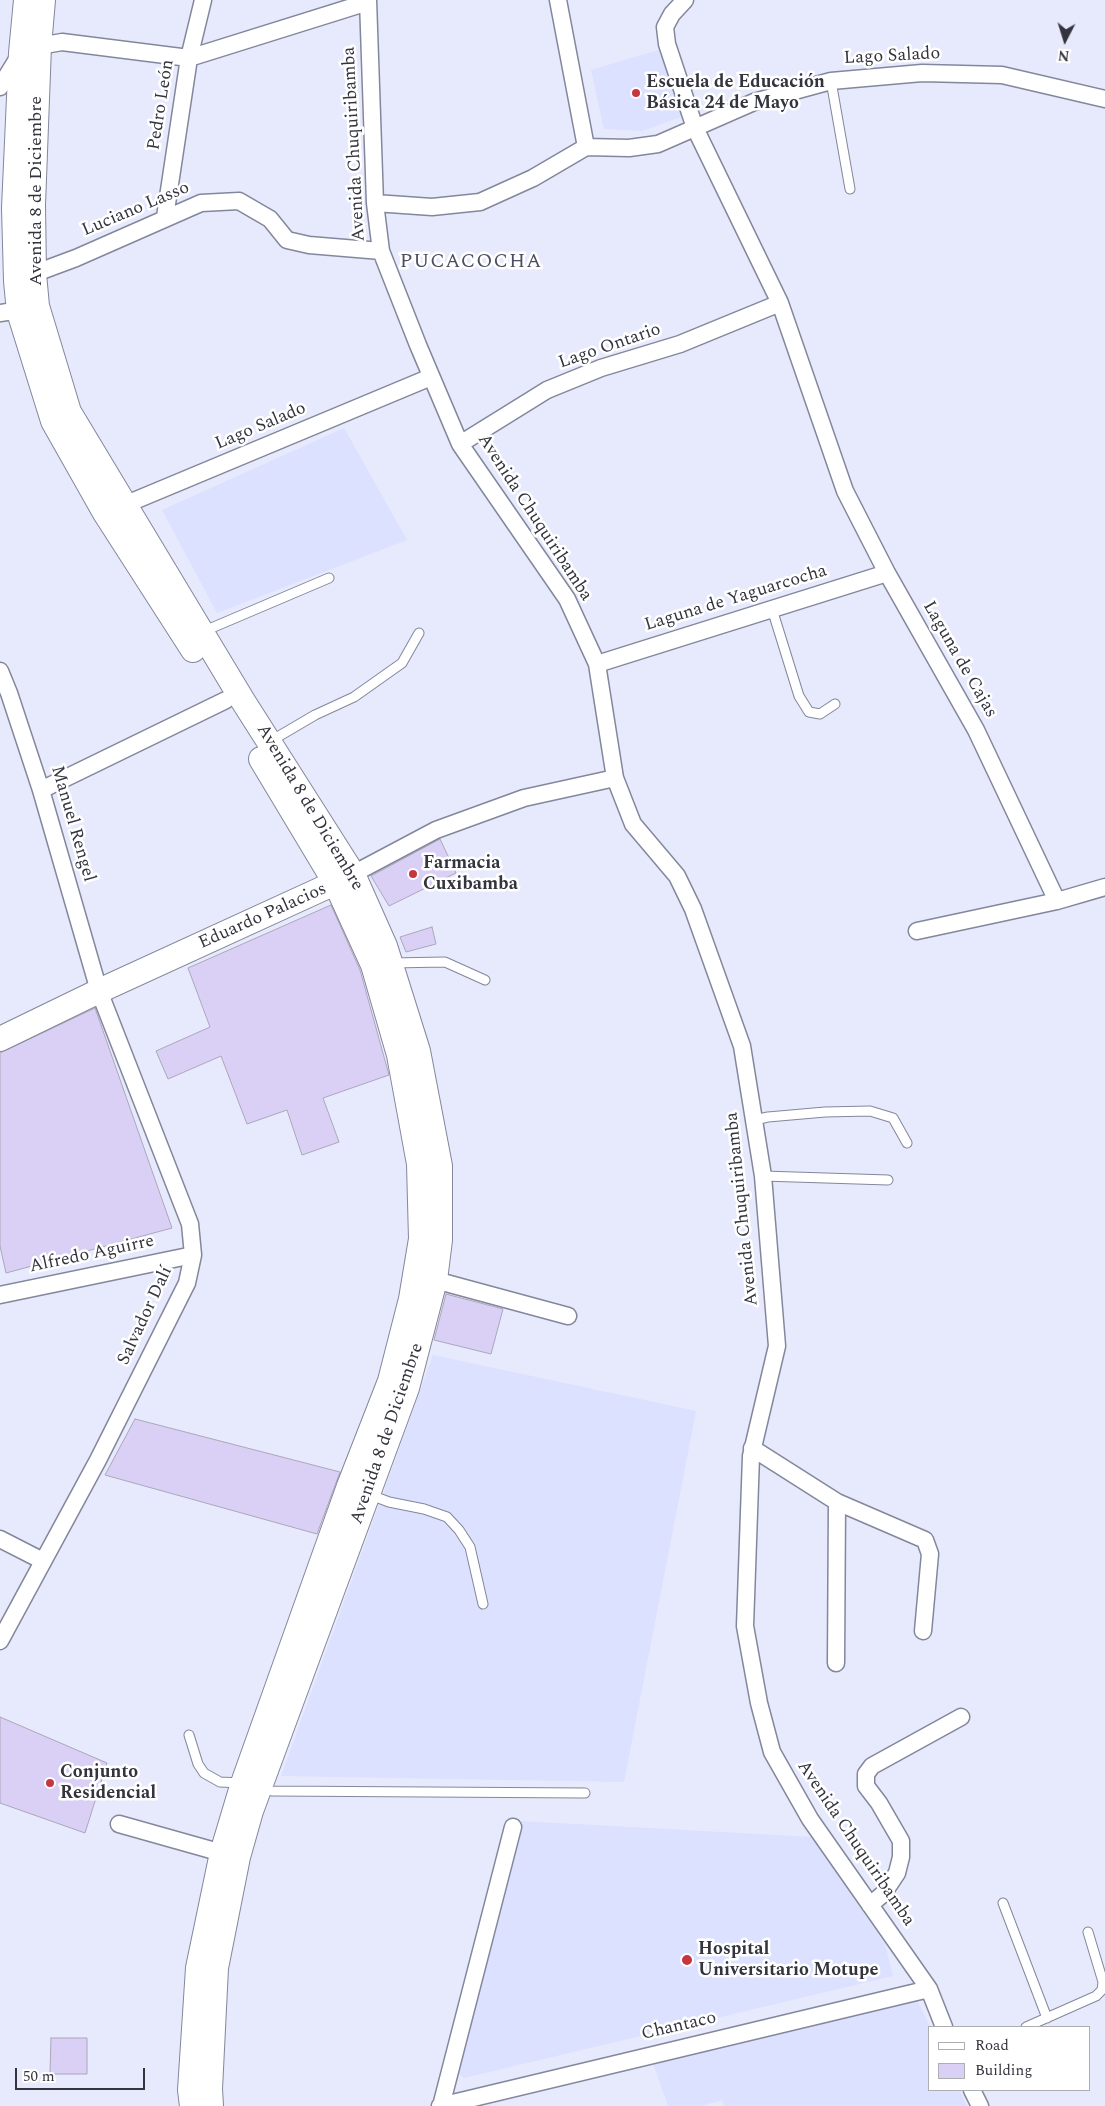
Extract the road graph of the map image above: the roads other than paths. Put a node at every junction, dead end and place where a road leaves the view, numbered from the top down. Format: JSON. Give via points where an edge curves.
{"nodes":[{"id":1,"x":26,"y":0,"type":"edge"},
{"id":2,"x":43,"y":0,"type":"edge"},
{"id":3,"x":203,"y":0,"type":"edge"},
{"id":4,"x":558,"y":0,"type":"edge"},
{"id":5,"x":685,"y":0,"type":"edge"},
{"id":6,"x":368,"y":1,"type":"edge"},
{"id":7,"x":30,"y":49,"type":"junction"},
{"id":8,"x":189,"y":58,"type":"junction"},
{"id":9,"x":831,"y":81,"type":"junction"},
{"id":10,"x":0,"y":87,"type":"edge"},
{"id":11,"x":1105,"y":99,"type":"edge"},
{"id":12,"x":695,"y":128,"type":"junction"},
{"id":13,"x":586,"y":147,"type":"junction"},
{"id":14,"x":850,"y":190,"type":"dead end"},
{"id":15,"x":375,"y":203,"type":"junction"},
{"id":16,"x":7,"y":209,"type":"edge"},
{"id":17,"x":165,"y":218,"type":"junction"},
{"id":18,"x":381,"y":251,"type":"junction"},
{"id":19,"x":25,"y":277,"type":"junction"},
{"id":20,"x":780,"y":303,"type":"junction"},
{"id":21,"x":18,"y":310,"type":"edge"},
{"id":22,"x":431,"y":377,"type":"junction"},
{"id":23,"x":460,"y":444,"type":"junction"},
{"id":24,"x":115,"y":509,"type":"junction"},
{"id":25,"x":887,"y":573,"type":"junction"},
{"id":26,"x":329,"y":578,"type":"dead end"},
{"id":27,"x":772,"y":609,"type":"junction"},
{"id":28,"x":419,"y":633,"type":"dead end"},
{"id":29,"x":194,"y":636,"type":"junction"},
{"id":30,"x":597,"y":664,"type":"junction"},
{"id":31,"x":0,"y":672,"type":"edge"},
{"id":32,"x":226,"y":700,"type":"junction"},
{"id":33,"x":835,"y":704,"type":"dead end"},
{"id":34,"x":269,"y":743,"type":"junction"},
{"id":35,"x":615,"y":778,"type":"junction"},
{"id":36,"x":42,"y":790,"type":"junction"},
{"id":37,"x":345,"y":879,"type":"junction"},
{"id":38,"x":1105,"y":887,"type":"edge"},
{"id":39,"x":1057,"y":901,"type":"junction"},
{"id":40,"x":917,"y":931,"type":"dead end"},
{"id":41,"x":381,"y":964,"type":"junction"},
{"id":42,"x":484,"y":980,"type":"dead end"},
{"id":43,"x":99,"y":991,"type":"junction"},
{"id":44,"x":0,"y":1039,"type":"edge"},
{"id":45,"x":754,"y":1120,"type":"junction"},
{"id":46,"x":907,"y":1143,"type":"dead end"},
{"id":47,"x":763,"y":1176,"type":"junction"},
{"id":48,"x":888,"y":1180,"type":"dead end"},
{"id":49,"x":193,"y":1255,"type":"junction"},
{"id":50,"x":435,"y":1280,"type":"junction"},
{"id":51,"x":0,"y":1295,"type":"edge"},
{"id":52,"x":568,"y":1316,"type":"dead end"},
{"id":53,"x":752,"y":1448,"type":"junction"},
{"id":54,"x":359,"y":1490,"type":"junction"},
{"id":55,"x":838,"y":1502,"type":"junction"},
{"id":56,"x":0,"y":1539,"type":"edge"},
{"id":57,"x":43,"y":1561,"type":"junction"},
{"id":58,"x":483,"y":1604,"type":"dead end"},
{"id":59,"x":923,"y":1631,"type":"dead end"},
{"id":60,"x":0,"y":1641,"type":"edge"},
{"id":61,"x":836,"y":1663,"type":"dead end"},
{"id":62,"x":961,"y":1717,"type":"dead end"},
{"id":63,"x":189,"y":1735,"type":"dead end"},
{"id":64,"x":251,"y":1785,"type":"junction"},
{"id":65,"x":586,"y":1793,"type":"dead end"},
{"id":66,"x":119,"y":1824,"type":"dead end"},
{"id":67,"x":513,"y":1827,"type":"dead end"},
{"id":68,"x":222,"y":1853,"type":"junction"},
{"id":69,"x":1004,"y":1903,"type":"dead end"},
{"id":70,"x":870,"y":1905,"type":"junction"},
{"id":71,"x":1088,"y":1932,"type":"dead end"},
{"id":72,"x":929,"y":1989,"type":"junction"},
{"id":73,"x":1047,"y":2018,"type":"junction"},
{"id":74,"x":944,"y":2026,"type":"edge"},
{"id":75,"x":1028,"y":2026,"type":"edge"},
{"id":76,"x":972,"y":2091,"type":"edge"},
{"id":77,"x":192,"y":2106,"type":"edge"},
{"id":78,"x":211,"y":2106,"type":"edge"},
{"id":79,"x":440,"y":2106,"type":"edge"},
{"id":80,"x":980,"y":2106,"type":"edge"}],
"edges":[{"from":1,"to":7,"type":"main road","name":"Avenida 8 de Diciembre"},
{"from":2,"to":7,"type":"main road","name":"Avenida 8 de Diciembre"},
{"from":3,"to":8,"type":"street","name":"Pedro León"},
{"from":4,"to":13,"type":"street"},
{"from":5,"to":12,"type":"street","name":"Laguna de Cajas","via":[[665,27],[667,44]]},
{"from":6,"to":8,"type":"street"},
{"from":6,"to":15,"type":"street","name":"Avenida Chuquiribamba"},
{"from":7,"to":8,"type":"street","via":[[62,42]]},
{"from":7,"to":10,"type":"street"},
{"from":7,"to":16,"type":"main road","name":"Avenida 8 de Diciembre"},
{"from":7,"to":19,"type":"main road","name":"Avenida 8 de Diciembre","via":[[33,205]]},
{"from":8,"to":17,"type":"street","name":"Pedro León"},
{"from":9,"to":11,"type":"street","name":"Lago Salado","via":[[922,73],[1002,75]]},
{"from":9,"to":12,"type":"street","name":"Lago Salado","via":[[754,102]]},
{"from":9,"to":14,"type":"lane"},
{"from":12,"to":13,"type":"street","name":"Lago Salado","via":[[658,144],[629,148]]},
{"from":12,"to":20,"type":"street","name":"Laguna de Cajas"},
{"from":13,"to":15,"type":"street","via":[[533,178],[480,202],[432,207]]},
{"from":15,"to":18,"type":"street","name":"Avenida Chuquiribamba"},
{"from":16,"to":19,"type":"main road","name":"Avenida 8 de Diciembre"},
{"from":17,"to":18,"type":"street","name":"Luciano Lasso","via":[[201,203],[239,201],[270,219],[287,240]]},
{"from":17,"to":19,"type":"street","name":"Luciano Lasso"},
{"from":18,"to":22,"type":"street","name":"Avenida Chuquiribamba"},
{"from":19,"to":21,"type":"main road","name":"Avenida 8 de Diciembre"},
{"from":20,"to":23,"type":"street","name":"Lago Ontario","via":[[680,344],[601,368],[547,390]]},
{"from":20,"to":25,"type":"street","name":"Laguna de Cajas","via":[[845,491]]},
{"from":21,"to":24,"type":"main road","name":"Avenida 8 de Diciembre","via":[[53,421]]},
{"from":22,"to":23,"type":"street","name":"Avenida Chuquiribamba"},
{"from":22,"to":24,"type":"street","name":"Lago Salado"},
{"from":23,"to":30,"type":"street","name":"Avenida Chuquiribamba","via":[[567,599]]},
{"from":24,"to":29,"type":"main road","name":"Avenida 8 de Diciembre"},
{"from":25,"to":27,"type":"street","name":"Laguna de Yaguarcocha"},
{"from":25,"to":39,"type":"street","name":"Laguna de Cajas","via":[[976,730]]},
{"from":26,"to":29,"type":"lane"},
{"from":27,"to":30,"type":"street","name":"Laguna de Yaguarcocha"},
{"from":27,"to":33,"type":"lane","via":[[799,696],[809,712],[820,714]]},
{"from":28,"to":34,"type":"lane","via":[[402,663],[354,697],[315,715]]},
{"from":29,"to":32,"type":"main road","name":"Avenida 8 de Diciembre"},
{"from":29,"to":34,"type":"main road","name":"Avenida 8 de Diciembre"},
{"from":30,"to":35,"type":"street","name":"Avenida Chuquiribamba"},
{"from":31,"to":36,"type":"street","name":"Manuel Rengel"},
{"from":32,"to":36,"type":"street"},
{"from":32,"to":37,"type":"main road","name":"Avenida 8 de Diciembre"},
{"from":34,"to":37,"type":"main road","name":"Avenida 8 de Diciembre"},
{"from":35,"to":37,"type":"street","name":"Eduardo Palacios","via":[[524,798],[436,830]]},
{"from":35,"to":45,"type":"street","name":"Avenida Chuquiribamba","via":[[633,824],[677,876],[693,910],[742,1046]]},
{"from":36,"to":43,"type":"street","name":"Manuel Rengel"},
{"from":37,"to":41,"type":"main road","name":"Avenida 8 de Diciembre"},
{"from":37,"to":43,"type":"main road","name":"Eduardo Palacios"},
{"from":38,"to":39,"type":"street"},
{"from":39,"to":40,"type":"street"},
{"from":41,"to":42,"type":"lane","via":[[445,962]]},
{"from":41,"to":50,"type":"main road","name":"Avenida 8 de Diciembre","via":[[418,1051],[440,1166],[440,1240]]},
{"from":41,"to":54,"type":"main road","name":"Avenida 8 de Diciembre","via":[[420,1164],[421,1239],[411,1299]]},
{"from":43,"to":44,"type":"main road","name":"Eduardo Palacios"},
{"from":43,"to":49,"type":"street","name":"Salvador Dalí","via":[[190,1224]]},
{"from":45,"to":46,"type":"lane","via":[[870,1111],[893,1118]]},
{"from":45,"to":47,"type":"street","name":"Avenida Chuquiribamba"},
{"from":47,"to":48,"type":"lane"},
{"from":47,"to":53,"type":"street","name":"Avenida Chuquiribamba","via":[[778,1346]]},
{"from":49,"to":51,"type":"street","name":"Alfredo Aguirre"},
{"from":49,"to":57,"type":"street","name":"Salvador Dalí","via":[[187,1283]]},
{"from":50,"to":52,"type":"street"},
{"from":50,"to":54,"type":"main road","name":"Avenida 8 de Diciembre","via":[[407,1388]]},
{"from":53,"to":55,"type":"street"},
{"from":53,"to":70,"type":"street","name":"Avenida Chuquiribamba","via":[[745,1626],[759,1703],[772,1752],[810,1819]]},
{"from":54,"to":58,"type":"lane","via":[[389,1502],[447,1517],[470,1547]]},
{"from":54,"to":64,"type":"main road","name":"Avenida 8 de Diciembre"},
{"from":55,"to":59,"type":"street","via":[[925,1540],[930,1554]]},
{"from":55,"to":61,"type":"street"},
{"from":56,"to":57,"type":"street"},
{"from":57,"to":60,"type":"street","name":"Salvador Dalí"},
{"from":62,"to":70,"type":"street","via":[[872,1766],[866,1774],[866,1786],[901,1841],[896,1873],[883,1894]]},
{"from":63,"to":64,"type":"lane","via":[[204,1773],[220,1782]]},
{"from":64,"to":65,"type":"lane","via":[[272,1791]]},
{"from":64,"to":68,"type":"main road","name":"Avenida 8 de Diciembre"},
{"from":64,"to":78,"type":"main road","name":"Avenida 8 de Diciembre","via":[[251,1810],[238,1857],[216,1968]]},
{"from":66,"to":68,"type":"street"},
{"from":67,"to":79,"type":"street"},
{"from":68,"to":77,"type":"main road","name":"Avenida 8 de Diciembre","via":[[198,1968],[190,2090]]},
{"from":69,"to":73,"type":"lane"},
{"from":70,"to":72,"type":"street","name":"Avenida Chuquiribamba"},
{"from":71,"to":73,"type":"lane","via":[[1103,1982],[1102,1990],[1096,1996]]},
{"from":72,"to":74,"type":"street","name":"Avenida Chuquiribamba"},
{"from":72,"to":79,"type":"street","name":"Chantaco"},
{"from":73,"to":75,"type":"lane"},
{"from":76,"to":80,"type":"street"}]}
